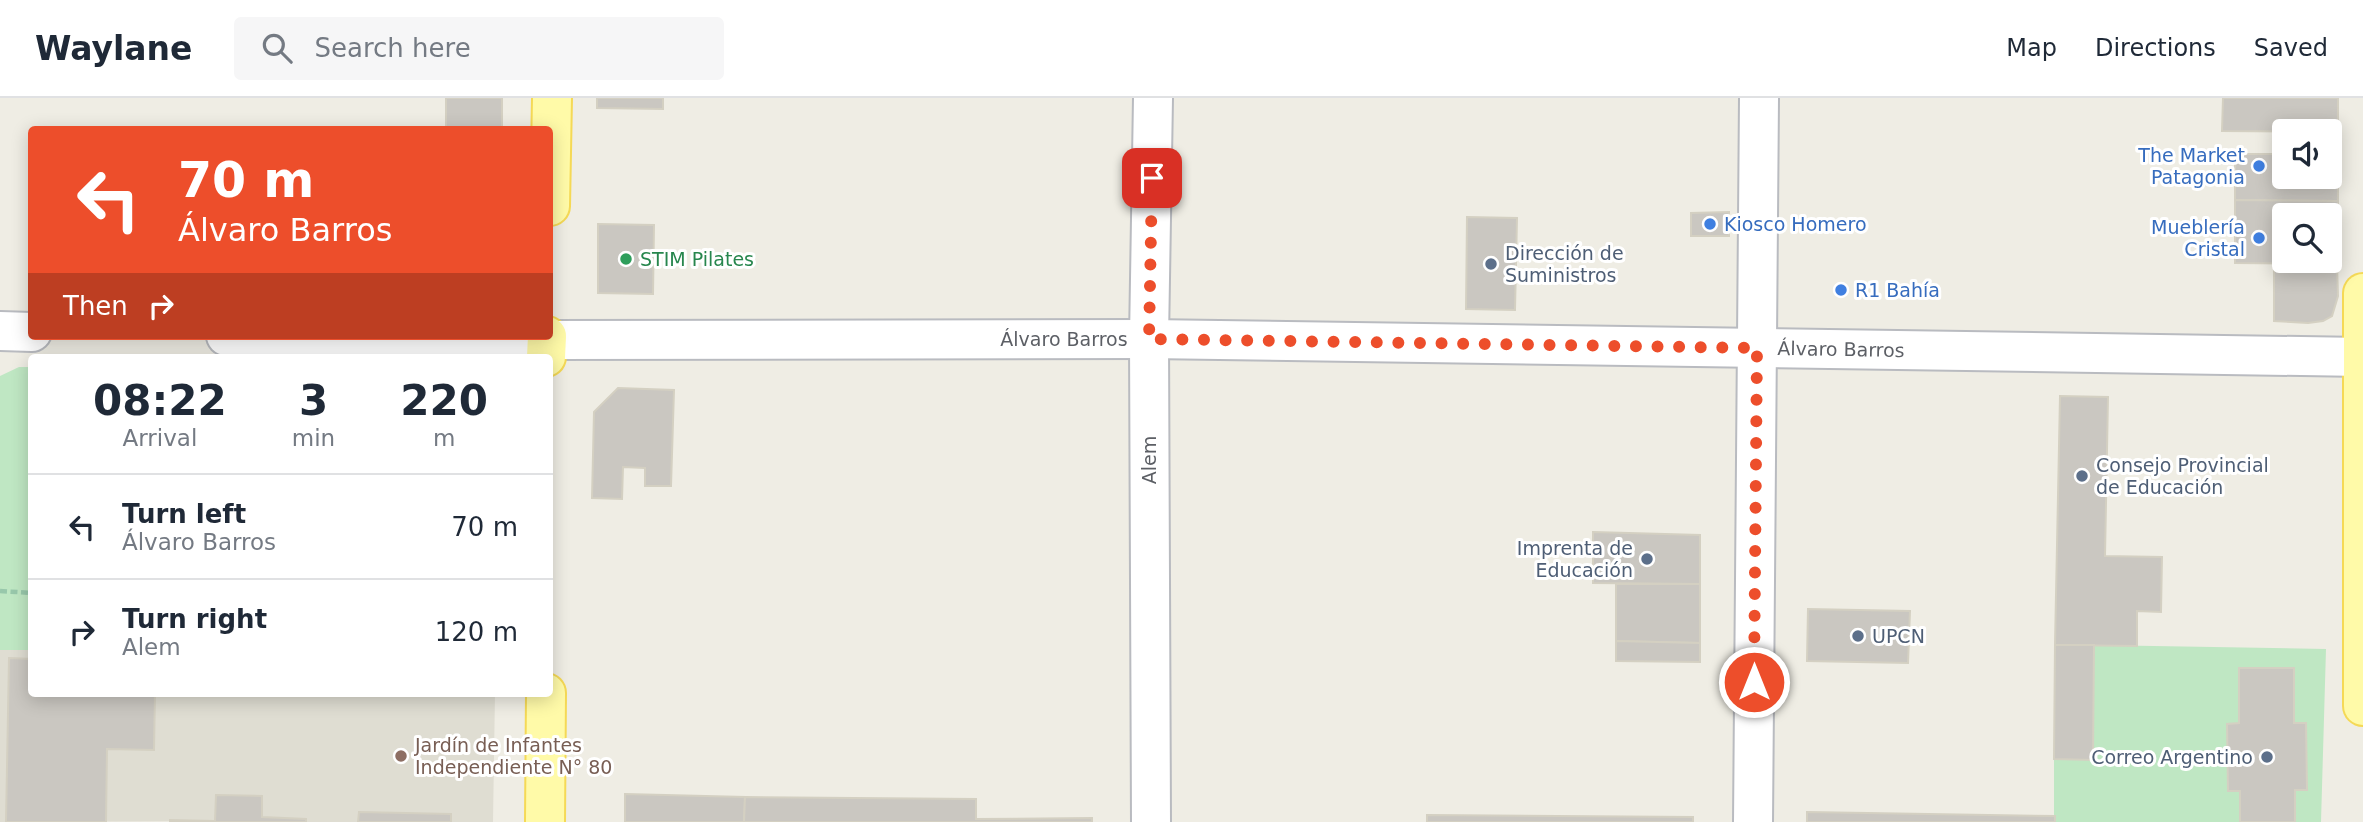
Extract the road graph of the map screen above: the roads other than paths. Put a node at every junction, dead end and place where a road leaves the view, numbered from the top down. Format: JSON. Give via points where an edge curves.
{"nodes":[{"id":1,"x":552,"y":98,"type":"edge"},
{"id":2,"x":1153,"y":98,"type":"edge"},
{"id":3,"x":1759,"y":98,"type":"edge"},
{"id":4,"x":551,"y":126,"type":"edge"},
{"id":5,"x":2363,"y":293,"type":"edge"},
{"id":6,"x":0,"y":331,"type":"edge"},
{"id":7,"x":28,"y":332,"type":"edge"},
{"id":8,"x":1149,"y":339,"type":"junction"},
{"id":9,"x":386,"y":340,"type":"edge"},
{"id":10,"x":547,"y":344,"type":"edge"},
{"id":11,"x":1757,"y":348,"type":"junction"},
{"id":12,"x":2362,"y":357,"type":"edge"},
{"id":13,"x":546,"y":697,"type":"edge"},
{"id":14,"x":2363,"y":706,"type":"edge"},
{"id":15,"x":545,"y":822,"type":"edge"},
{"id":16,"x":1151,"y":822,"type":"edge"},
{"id":17,"x":1753,"y":822,"type":"edge"}],
"edges":[{"from":1,"to":4,"type":"main road"},
{"from":2,"to":8,"type":"street","name":"Alem"},
{"from":3,"to":11,"type":"street"},
{"from":5,"to":12,"type":"main road"},
{"from":6,"to":7,"type":"street"},
{"from":8,"to":10,"type":"street","name":"Álvaro Barros"},
{"from":8,"to":11,"type":"street","name":"Álvaro Barros"},
{"from":8,"to":16,"type":"street","name":"Alem"},
{"from":9,"to":10,"type":"street","name":"Álvaro Barros"},
{"from":11,"to":12,"type":"street","name":"Álvaro Barros"},
{"from":11,"to":17,"type":"street"},
{"from":12,"to":14,"type":"main road"},
{"from":13,"to":15,"type":"main road"}]}
